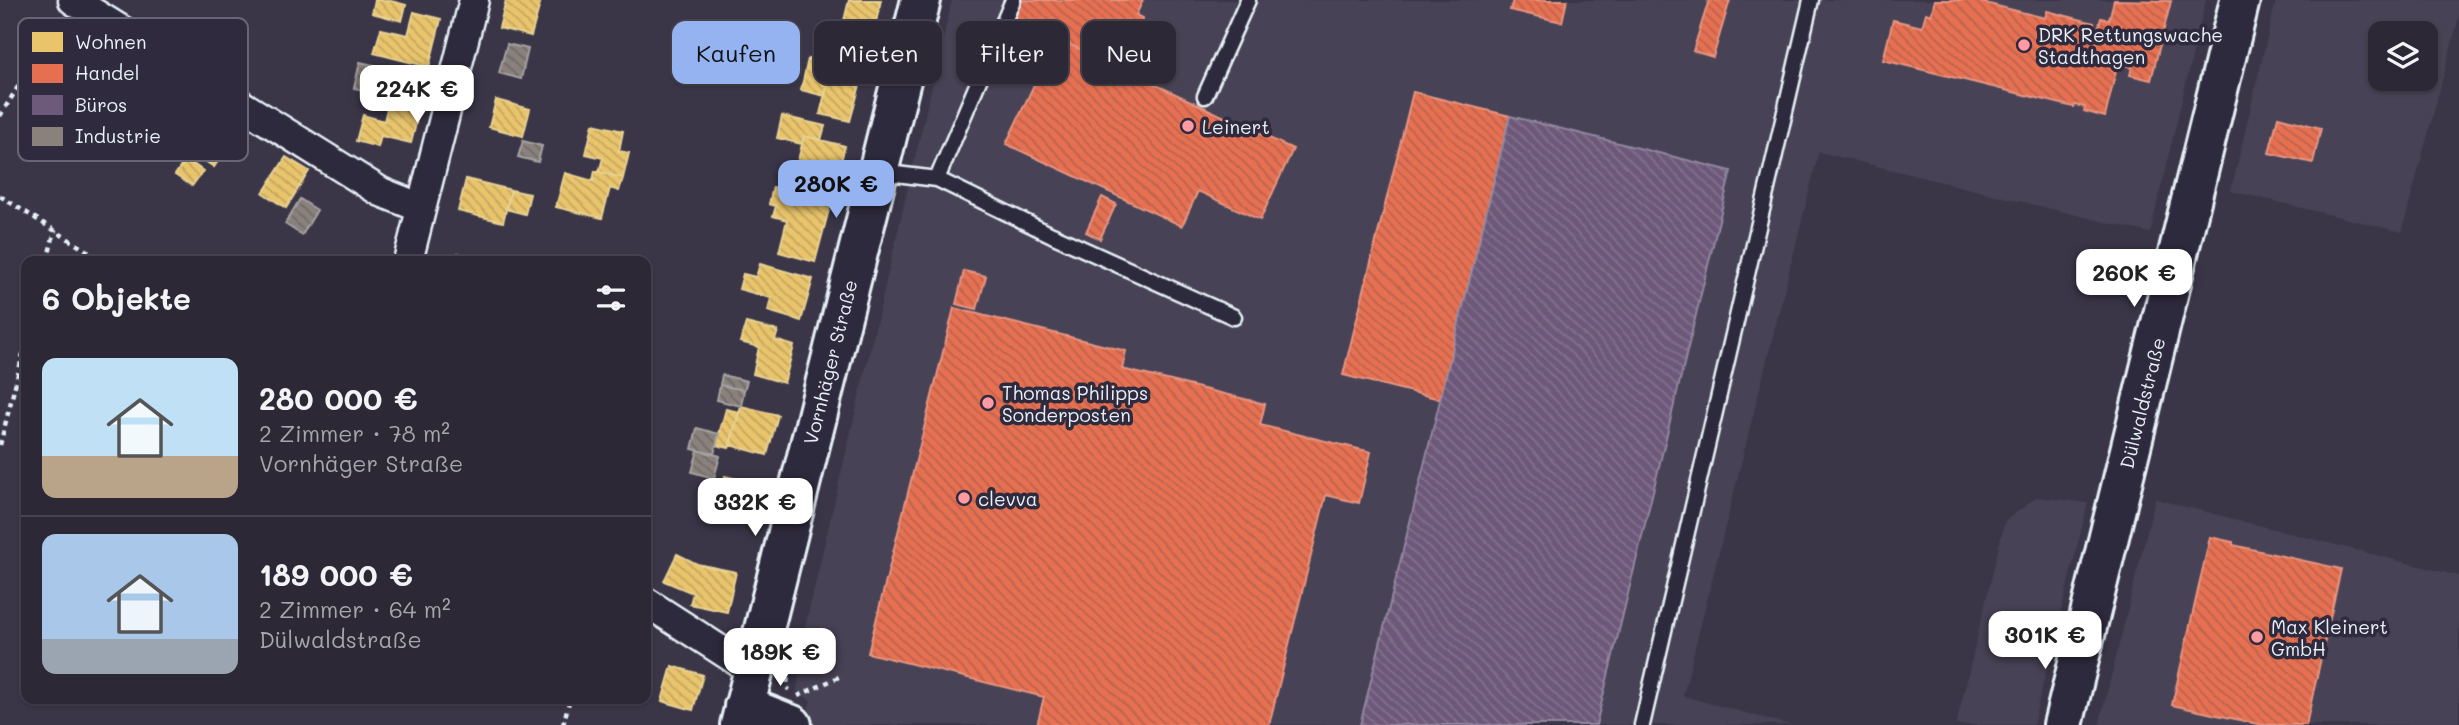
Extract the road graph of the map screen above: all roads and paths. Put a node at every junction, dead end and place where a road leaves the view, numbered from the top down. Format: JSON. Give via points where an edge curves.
{"nodes":[{"id":1,"x":474,"y":0,"type":"edge"},
{"id":2,"x":921,"y":0,"type":"edge"},
{"id":3,"x":1013,"y":0,"type":"edge"},
{"id":4,"x":1248,"y":0,"type":"edge"},
{"id":5,"x":1811,"y":0,"type":"edge"},
{"id":6,"x":2240,"y":0,"type":"edge"},
{"id":7,"x":69,"y":6,"type":"edge"},
{"id":8,"x":89,"y":18,"type":"edge"},
{"id":9,"x":18,"y":87,"type":"edge"},
{"id":10,"x":1205,"y":96,"type":"dead end"},
{"id":11,"x":248,"y":113,"type":"edge"},
{"id":12,"x":0,"y":116,"type":"edge"},
{"id":13,"x":879,"y":172,"type":"junction"},
{"id":14,"x":937,"y":179,"type":"junction"},
{"id":15,"x":0,"y":195,"type":"edge"},
{"id":16,"x":421,"y":208,"type":"junction"},
{"id":17,"x":55,"y":230,"type":"junction"},
{"id":18,"x":48,"y":256,"type":"edge"},
{"id":19,"x":95,"y":256,"type":"edge"},
{"id":20,"x":409,"y":256,"type":"edge"},
{"id":21,"x":1234,"y":317,"type":"dead end"},
{"id":22,"x":21,"y":362,"type":"edge"},
{"id":23,"x":0,"y":445,"type":"edge"},
{"id":24,"x":651,"y":607,"type":"edge"},
{"id":25,"x":844,"y":675,"type":"dead end"},
{"id":26,"x":746,"y":701,"type":"edge"},
{"id":27,"x":568,"y":704,"type":"edge"},
{"id":28,"x":793,"y":711,"type":"edge"},
{"id":29,"x":563,"y":725,"type":"edge"},
{"id":30,"x":1642,"y":725,"type":"edge"},
{"id":31,"x":2063,"y":725,"type":"edge"}],
"edges":[{"from":1,"to":16,"type":"street"},
{"from":2,"to":13,"type":"street","name":"Vornhäger Straße"},
{"from":3,"to":14,"type":"lane"},
{"from":4,"to":10,"type":"lane"},
{"from":5,"to":30,"type":"lane"},
{"from":6,"to":31,"type":"street","name":"Dülwaldstraße"},
{"from":7,"to":8,"type":"street"},
{"from":9,"to":12,"type":"path"},
{"from":11,"to":16,"type":"street","via":[[381,192]]},
{"from":13,"to":14,"type":"lane"},
{"from":13,"to":26,"type":"street","name":"Vornhäger Straße"},
{"from":14,"to":21,"type":"lane"},
{"from":15,"to":17,"type":"path"},
{"from":16,"to":20,"type":"street"},
{"from":17,"to":18,"type":"path"},
{"from":17,"to":19,"type":"path"},
{"from":22,"to":23,"type":"path"},
{"from":24,"to":26,"type":"street"},
{"from":25,"to":28,"type":"path"},
{"from":26,"to":28,"type":"street"},
{"from":27,"to":29,"type":"path"}]}
